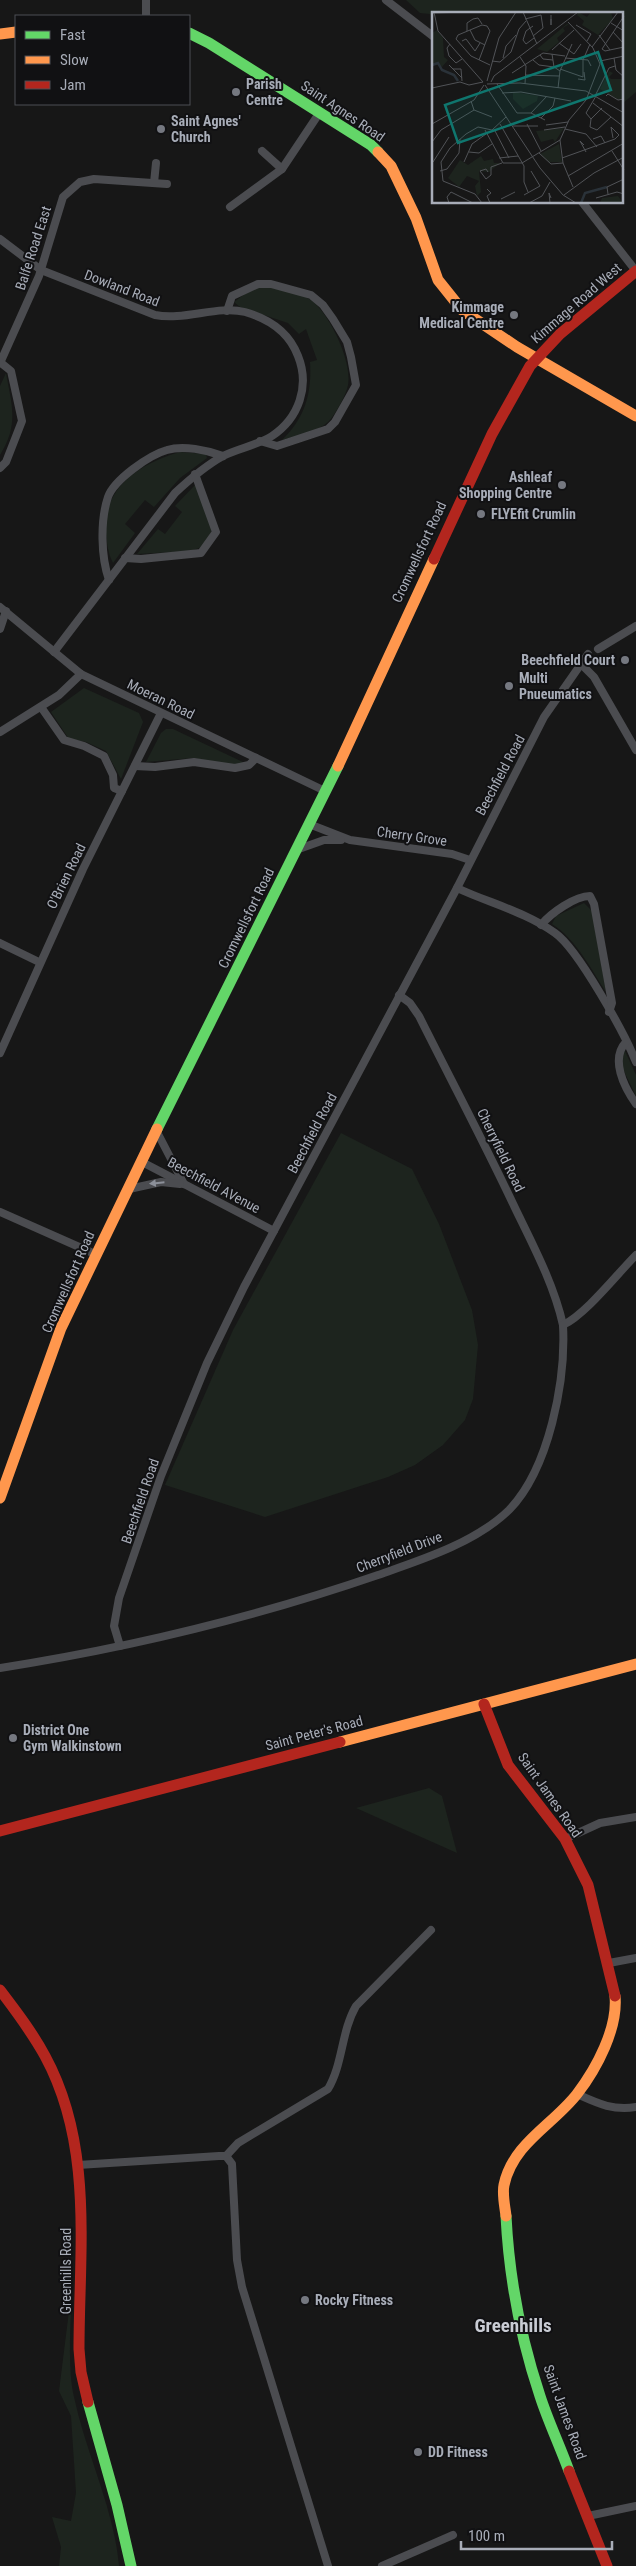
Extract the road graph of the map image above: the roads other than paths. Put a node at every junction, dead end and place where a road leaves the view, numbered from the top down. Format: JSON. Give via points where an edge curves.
{"nodes":[{"id":1,"x":146,"y":0,"type":"edge"},
{"id":2,"x":386,"y":0,"type":"edge"},
{"id":3,"x":146,"y":15,"type":"edge"},
{"id":4,"x":15,"y":32,"type":"edge"},
{"id":5,"x":190,"y":33,"type":"edge"},
{"id":6,"x":0,"y":34,"type":"edge"},
{"id":7,"x":432,"y":35,"type":"edge"},
{"id":8,"x":320,"y":112,"type":"junction"},
{"id":9,"x":262,"y":151,"type":"dead end"},
{"id":10,"x":156,"y":163,"type":"dead end"},
{"id":11,"x":282,"y":169,"type":"junction"},
{"id":12,"x":154,"y":183,"type":"junction"},
{"id":13,"x":167,"y":184,"type":"dead end"},
{"id":14,"x":584,"y":204,"type":"edge"},
{"id":15,"x":230,"y":207,"type":"dead end"},
{"id":16,"x":0,"y":239,"type":"edge"},
{"id":17,"x":41,"y":270,"type":"junction"},
{"id":18,"x":636,"y":271,"type":"edge"},
{"id":19,"x":227,"y":311,"type":"junction"},
{"id":20,"x":536,"y":358,"type":"junction"},
{"id":21,"x":0,"y":362,"type":"edge"},
{"id":22,"x":636,"y":416,"type":"edge"},
{"id":23,"x":260,"y":441,"type":"junction"},
{"id":24,"x":223,"y":456,"type":"junction"},
{"id":25,"x":0,"y":468,"type":"edge"},
{"id":26,"x":195,"y":474,"type":"junction"},
{"id":27,"x":125,"y":558,"type":"junction"},
{"id":28,"x":109,"y":580,"type":"junction"},
{"id":29,"x":3,"y":609,"type":"edge"},
{"id":30,"x":636,"y":626,"type":"edge"},
{"id":31,"x":0,"y":629,"type":"edge"},
{"id":32,"x":598,"y":649,"type":"dead end"},
{"id":33,"x":54,"y":652,"type":"junction"},
{"id":34,"x":588,"y":654,"type":"dead end"},
{"id":35,"x":580,"y":663,"type":"junction"},
{"id":36,"x":81,"y":674,"type":"junction"},
{"id":37,"x":41,"y":707,"type":"junction"},
{"id":38,"x":161,"y":713,"type":"junction"},
{"id":39,"x":0,"y":732,"type":"edge"},
{"id":40,"x":636,"y":750,"type":"edge"},
{"id":41,"x":256,"y":758,"type":"junction"},
{"id":42,"x":135,"y":766,"type":"junction"},
{"id":43,"x":325,"y":791,"type":"junction"},
{"id":44,"x":122,"y":792,"type":"junction"},
{"id":45,"x":309,"y":824,"type":"junction"},
{"id":46,"x":350,"y":840,"type":"junction"},
{"id":47,"x":296,"y":850,"type":"junction"},
{"id":48,"x":470,"y":860,"type":"junction"},
{"id":49,"x":457,"y":888,"type":"junction"},
{"id":50,"x":541,"y":925,"type":"junction"},
{"id":51,"x":0,"y":943,"type":"edge"},
{"id":52,"x":39,"y":962,"type":"junction"},
{"id":53,"x":400,"y":995,"type":"junction"},
{"id":54,"x":609,"y":1012,"type":"junction"},
{"id":55,"x":626,"y":1042,"type":"junction"},
{"id":56,"x":0,"y":1052,"type":"edge"},
{"id":57,"x":636,"y":1062,"type":"edge"},
{"id":58,"x":636,"y":1104,"type":"edge"},
{"id":59,"x":157,"y":1132,"type":"junction"},
{"id":60,"x":142,"y":1162,"type":"junction"},
{"id":61,"x":184,"y":1184,"type":"junction"},
{"id":62,"x":129,"y":1189,"type":"junction"},
{"id":63,"x":0,"y":1212,"type":"edge"},
{"id":64,"x":274,"y":1231,"type":"junction"},
{"id":65,"x":95,"y":1254,"type":"junction"},
{"id":66,"x":636,"y":1255,"type":"edge"},
{"id":67,"x":563,"y":1326,"type":"junction"},
{"id":68,"x":0,"y":1498,"type":"edge"},
{"id":69,"x":120,"y":1646,"type":"junction"},
{"id":70,"x":636,"y":1664,"type":"edge"},
{"id":71,"x":0,"y":1668,"type":"edge"},
{"id":72,"x":484,"y":1704,"type":"junction"},
{"id":73,"x":636,"y":1817,"type":"edge"},
{"id":74,"x":0,"y":1831,"type":"edge"},
{"id":75,"x":566,"y":1839,"type":"junction"},
{"id":76,"x":431,"y":1930,"type":"dead end"},
{"id":77,"x":636,"y":1958,"type":"edge"},
{"id":78,"x":609,"y":1963,"type":"junction"},
{"id":79,"x":0,"y":1990,"type":"edge"},
{"id":80,"x":577,"y":2094,"type":"junction"},
{"id":81,"x":636,"y":2107,"type":"edge"},
{"id":82,"x":226,"y":2156,"type":"junction"},
{"id":83,"x":78,"y":2165,"type":"junction"},
{"id":84,"x":636,"y":2506,"type":"edge"},
{"id":85,"x":588,"y":2516,"type":"junction"},
{"id":86,"x":453,"y":2535,"type":"dead end"},
{"id":87,"x":131,"y":2566,"type":"edge"},
{"id":88,"x":328,"y":2566,"type":"edge"},
{"id":89,"x":382,"y":2566,"type":"edge"},
{"id":90,"x":607,"y":2566,"type":"edge"}],
"edges":[{"from":1,"to":3,"type":"street"},
{"from":2,"to":7,"type":"street"},
{"from":4,"to":6,"type":"main road"},
{"from":5,"to":8,"type":"main road","name":"Saint Agnes Road","via":[[209,42]]},
{"from":8,"to":11,"type":"street"},
{"from":8,"to":20,"type":"main road","name":"Saint Agnes Road","via":[[371,145],[391,166],[416,218],[438,280],[462,310]]},
{"from":9,"to":11,"type":"street"},
{"from":10,"to":12,"type":"street"},
{"from":11,"to":15,"type":"street"},
{"from":12,"to":13,"type":"street"},
{"from":12,"to":17,"type":"street","name":"Balfe Road East","via":[[94,179],[80,182],[63,197]]},
{"from":14,"to":18,"type":"street"},
{"from":16,"to":17,"type":"street","name":"Dowland Road"},
{"from":17,"to":19,"type":"street","name":"Dowland Road","via":[[155,315],[170,318]]},
{"from":17,"to":21,"type":"street","name":"Balfe Road East"},
{"from":18,"to":20,"type":"main road","name":"Kimmage Road West"},
{"from":19,"to":23,"type":"street","name":"Dowland Road","via":[[262,318],[285,332],[300,362],[302,400],[291,418],[272,436]]},
{"from":19,"to":23,"type":"street","name":"Dowland Road","via":[[232,296],[258,284],[271,284],[311,295],[333,319],[347,342],[351,357],[356,385],[328,429],[277,446]]},
{"from":20,"to":22,"type":"main road","name":"Saint Agnes Road"},
{"from":20,"to":43,"type":"main road","name":"Cromwellsfort Road","via":[[518,384],[492,434]]},
{"from":21,"to":25,"type":"street","name":"Balfe Road East","via":[[11,371],[22,421],[6,462]]},
{"from":23,"to":24,"type":"street","name":"Dowland Road"},
{"from":24,"to":26,"type":"street","name":"Dowland Road"},
{"from":24,"to":28,"type":"street","via":[[193,449],[167,450],[113,487],[103,518]]},
{"from":26,"to":27,"type":"street","name":"Dowland Road","via":[[175,493]]},
{"from":26,"to":27,"type":"street","via":[[216,532],[201,553],[141,560]]},
{"from":27,"to":28,"type":"street","name":"Dowland Road"},
{"from":28,"to":33,"type":"street","name":"Dowland Road"},
{"from":29,"to":31,"type":"street"},
{"from":29,"to":33,"type":"street","name":"Moeran Road"},
{"from":30,"to":32,"type":"street"},
{"from":33,"to":36,"type":"street","name":"Moeran Road"},
{"from":34,"to":35,"type":"street","name":"Beechfield Road"},
{"from":35,"to":40,"type":"street","via":[[594,677]]},
{"from":35,"to":48,"type":"street","name":"Beechfield Road","via":[[544,717]]},
{"from":36,"to":37,"type":"street","via":[[60,695]]},
{"from":36,"to":38,"type":"street","name":"Moeran Road"},
{"from":37,"to":39,"type":"street"},
{"from":37,"to":44,"type":"street","via":[[64,740],[104,756],[113,776],[114,788]]},
{"from":38,"to":41,"type":"street","name":"Moeran Road"},
{"from":38,"to":42,"type":"street","name":"O'Brien Road"},
{"from":41,"to":42,"type":"street","via":[[249,765],[235,768],[194,762]]},
{"from":41,"to":43,"type":"street","name":"Moeran Road"},
{"from":42,"to":44,"type":"street","name":"O'Brien Road"},
{"from":43,"to":45,"type":"main road","name":"Cromwellsfort Road"},
{"from":44,"to":52,"type":"street","name":"O'Brien Road"},
{"from":45,"to":46,"type":"street","name":"Cherry Grove"},
{"from":45,"to":47,"type":"main road","name":"Cromwellsfort Road"},
{"from":46,"to":47,"type":"street","name":"Cherry Grove","via":[[324,840]]},
{"from":46,"to":48,"type":"street","name":"Cherry Grove","via":[[452,854]]},
{"from":47,"to":59,"type":"main road","name":"Cromwellsfort Road"},
{"from":48,"to":49,"type":"street","name":"Beechfield Road"},
{"from":49,"to":50,"type":"street"},
{"from":49,"to":53,"type":"street","name":"Beechfield Road"},
{"from":50,"to":54,"type":"street","via":[[556,933],[572,950]]},
{"from":50,"to":54,"type":"street","via":[[546,918],[573,902],[590,896],[612,1003]]},
{"from":51,"to":52,"type":"street"},
{"from":52,"to":56,"type":"street","name":"O'Brien Road"},
{"from":53,"to":64,"type":"street","name":"Beechfield Road"},
{"from":53,"to":67,"type":"street","name":"Cherryfield Road","via":[[419,1016],[478,1129],[541,1263]]},
{"from":54,"to":55,"type":"street"},
{"from":55,"to":57,"type":"street"},
{"from":55,"to":58,"type":"street","via":[[619,1050],[616,1062]]},
{"from":59,"to":60,"type":"main road","name":"Cromwellsfort Road"},
{"from":59,"to":61,"type":"street"},
{"from":60,"to":61,"type":"street","name":"Beechfield AVenue"},
{"from":60,"to":62,"type":"main road","name":"Cromwellsfort Road"},
{"from":61,"to":62,"type":"street","one_way":true,"via":[[160,1182]]},
{"from":61,"to":64,"type":"street","name":"Beechfield AVenue"},
{"from":62,"to":65,"type":"main road","name":"Cromwellsfort Road"},
{"from":63,"to":65,"type":"street"},
{"from":64,"to":69,"type":"street","name":"Beechfield Road","via":[[207,1363],[161,1476],[118,1598],[114,1626]]},
{"from":65,"to":68,"type":"main road","name":"Cromwellsfort Road","via":[[61,1328]]},
{"from":66,"to":67,"type":"street"},
{"from":67,"to":69,"type":"street","name":"Cherryfield Drive","via":[[560,1395],[549,1434],[522,1492],[510,1509],[492,1524],[407,1565],[343,1587]]},
{"from":69,"to":71,"type":"street","name":"Cherryfield Drive"},
{"from":70,"to":72,"type":"main road","name":"Saint Peter's Road"},
{"from":72,"to":74,"type":"main road","name":"Saint Peter's Road"},
{"from":72,"to":75,"type":"main road","name":"Saint James Road","via":[[508,1765]]},
{"from":73,"to":75,"type":"street","via":[[600,1824]]},
{"from":75,"to":78,"type":"main road","name":"Saint James Road","via":[[588,1885]]},
{"from":76,"to":82,"type":"street","via":[[356,2006],[349,2018],[334,2080],[328,2090],[238,2143]]},
{"from":77,"to":78,"type":"street"},
{"from":78,"to":80,"type":"main road","name":"Saint James Road","via":[[615,1994],[613,2027]]},
{"from":79,"to":83,"type":"main road","name":"Greenhills Road","via":[[34,2037],[55,2075],[68,2112]]},
{"from":80,"to":81,"type":"street","via":[[610,2108]]},
{"from":80,"to":85,"type":"main road","name":"Saint James Road","via":[[528,2141],[514,2162],[504,2186],[504,2221],[512,2280],[540,2396]]},
{"from":82,"to":83,"type":"street"},
{"from":82,"to":88,"type":"street","via":[[232,2164],[237,2260],[242,2287]]},
{"from":83,"to":87,"type":"main road","name":"Greenhills Road","via":[[82,2207],[80,2370]]},
{"from":84,"to":85,"type":"street"},
{"from":85,"to":90,"type":"main road","name":"Saint James Road"},
{"from":86,"to":89,"type":"street"}]}
